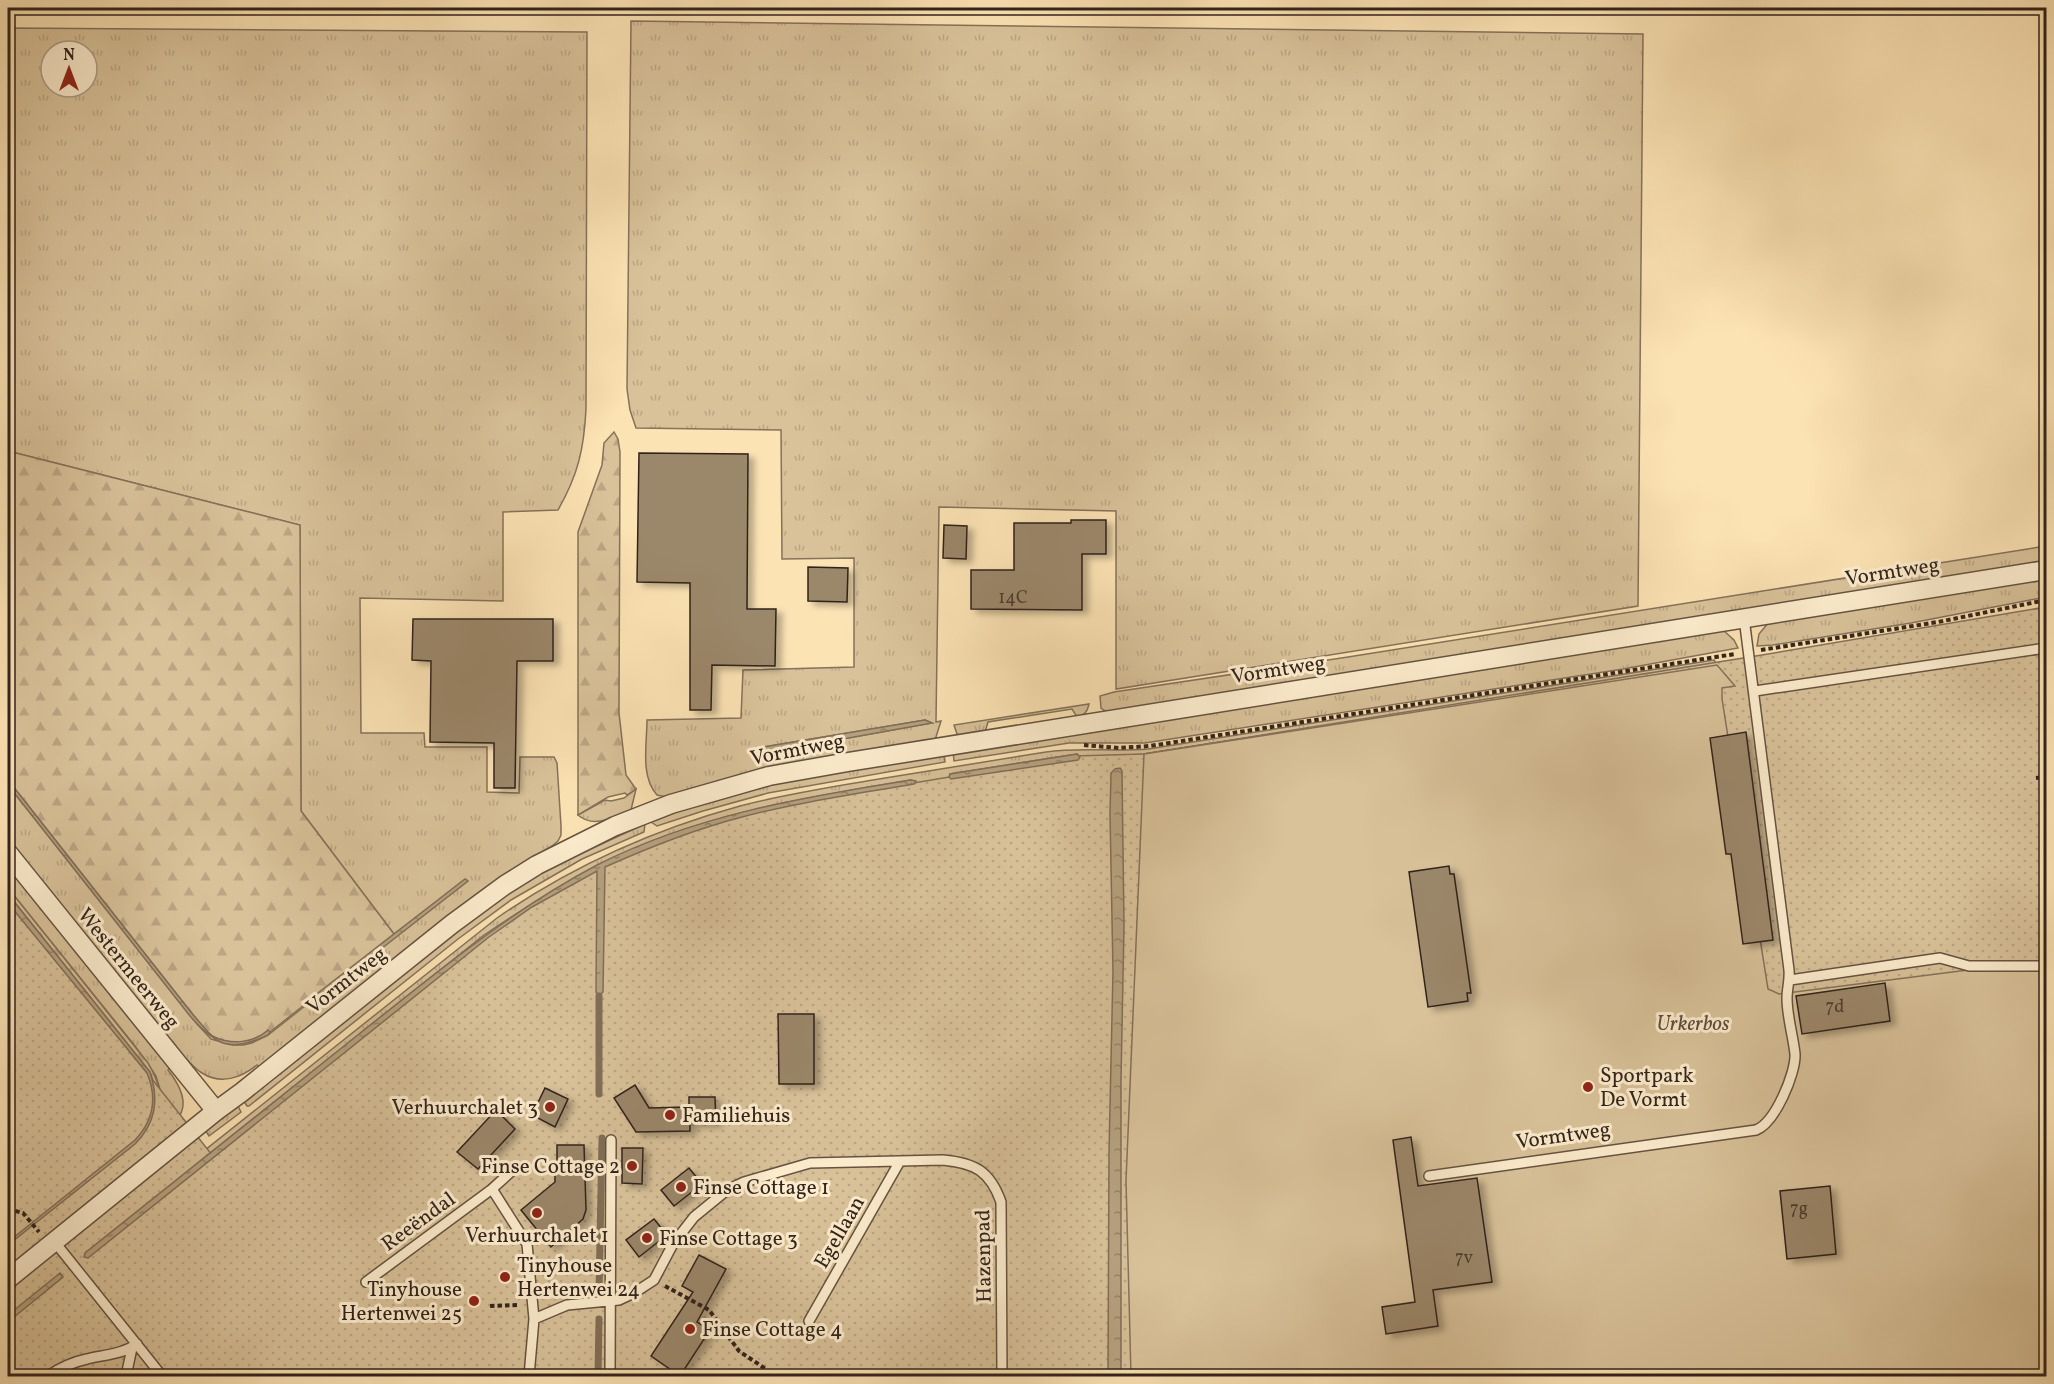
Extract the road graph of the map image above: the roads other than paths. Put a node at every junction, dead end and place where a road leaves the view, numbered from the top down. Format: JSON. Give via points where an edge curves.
{"nodes":[{"id":1,"x":2046,"y":570,"type":"edge"},
{"id":2,"x":1744,"y":618,"type":"junction"},
{"id":3,"x":2046,"y":648,"type":"edge"},
{"id":4,"x":1755,"y":691,"type":"junction"},
{"id":5,"x":8,"y":853,"type":"edge"},
{"id":6,"x":2046,"y":966,"type":"edge"},
{"id":7,"x":1790,"y":980,"type":"junction"},
{"id":8,"x":216,"y":1111,"type":"junction"},
{"id":9,"x":610,"y":1140,"type":"dead end"},
{"id":10,"x":900,"y":1161,"type":"junction"},
{"id":11,"x":514,"y":1168,"type":"dead end"},
{"id":12,"x":1429,"y":1176,"type":"dead end"},
{"id":13,"x":492,"y":1189,"type":"junction"},
{"id":14,"x":54,"y":1241,"type":"junction"},
{"id":15,"x":8,"y":1279,"type":"edge"},
{"id":16,"x":366,"y":1282,"type":"dead end"},
{"id":17,"x":611,"y":1301,"type":"junction"},
{"id":18,"x":534,"y":1319,"type":"junction"},
{"id":19,"x":809,"y":1321,"type":"dead end"},
{"id":20,"x":134,"y":1346,"type":"junction"},
{"id":21,"x":48,"y":1377,"type":"edge"},
{"id":22,"x":126,"y":1377,"type":"edge"},
{"id":23,"x":162,"y":1377,"type":"edge"},
{"id":24,"x":529,"y":1377,"type":"edge"},
{"id":25,"x":610,"y":1377,"type":"edge"},
{"id":26,"x":1002,"y":1377,"type":"edge"}],
"edges":[{"from":1,"to":2,"type":"street","name":"Vormtweg"},
{"from":2,"to":4,"type":"lane","name":"Vormtweg"},
{"from":2,"to":8,"type":"street","name":"Vormtweg","via":[[858,760],[769,776],[697,796],[595,835],[505,885]]},
{"from":3,"to":4,"type":"lane"},
{"from":4,"to":7,"type":"lane","name":"Vormtweg"},
{"from":5,"to":8,"type":"street","name":"Westermeerweg"},
{"from":6,"to":7,"type":"lane","via":[[1969,966],[1940,958]]},
{"from":7,"to":12,"type":"lane","name":"Vormtweg","via":[[1787,997],[1795,1057],[1785,1093],[1763,1127]]},
{"from":8,"to":14,"type":"street","name":"Vormtweg"},
{"from":9,"to":17,"type":"lane"},
{"from":10,"to":17,"type":"lane","name":"Hazenpad","via":[[810,1163],[727,1190],[694,1217],[673,1244],[654,1280]]},
{"from":10,"to":19,"type":"lane","name":"Egellaan"},
{"from":10,"to":26,"type":"lane","name":"Hazenpad","via":[[963,1162],[986,1174],[995,1185],[1001,1202]]},
{"from":11,"to":13,"type":"lane","name":"Reeëndal"},
{"from":13,"to":16,"type":"lane","name":"Reeëndal"},
{"from":13,"to":18,"type":"lane","via":[[526,1244]]},
{"from":14,"to":15,"type":"street","name":"Vormtweg"},
{"from":14,"to":20,"type":"lane"},
{"from":17,"to":18,"type":"lane","via":[[567,1305]]},
{"from":17,"to":25,"type":"lane"},
{"from":18,"to":24,"type":"lane"},
{"from":20,"to":21,"type":"lane","via":[[75,1362]]},
{"from":20,"to":22,"type":"lane"},
{"from":20,"to":23,"type":"lane"}]}
